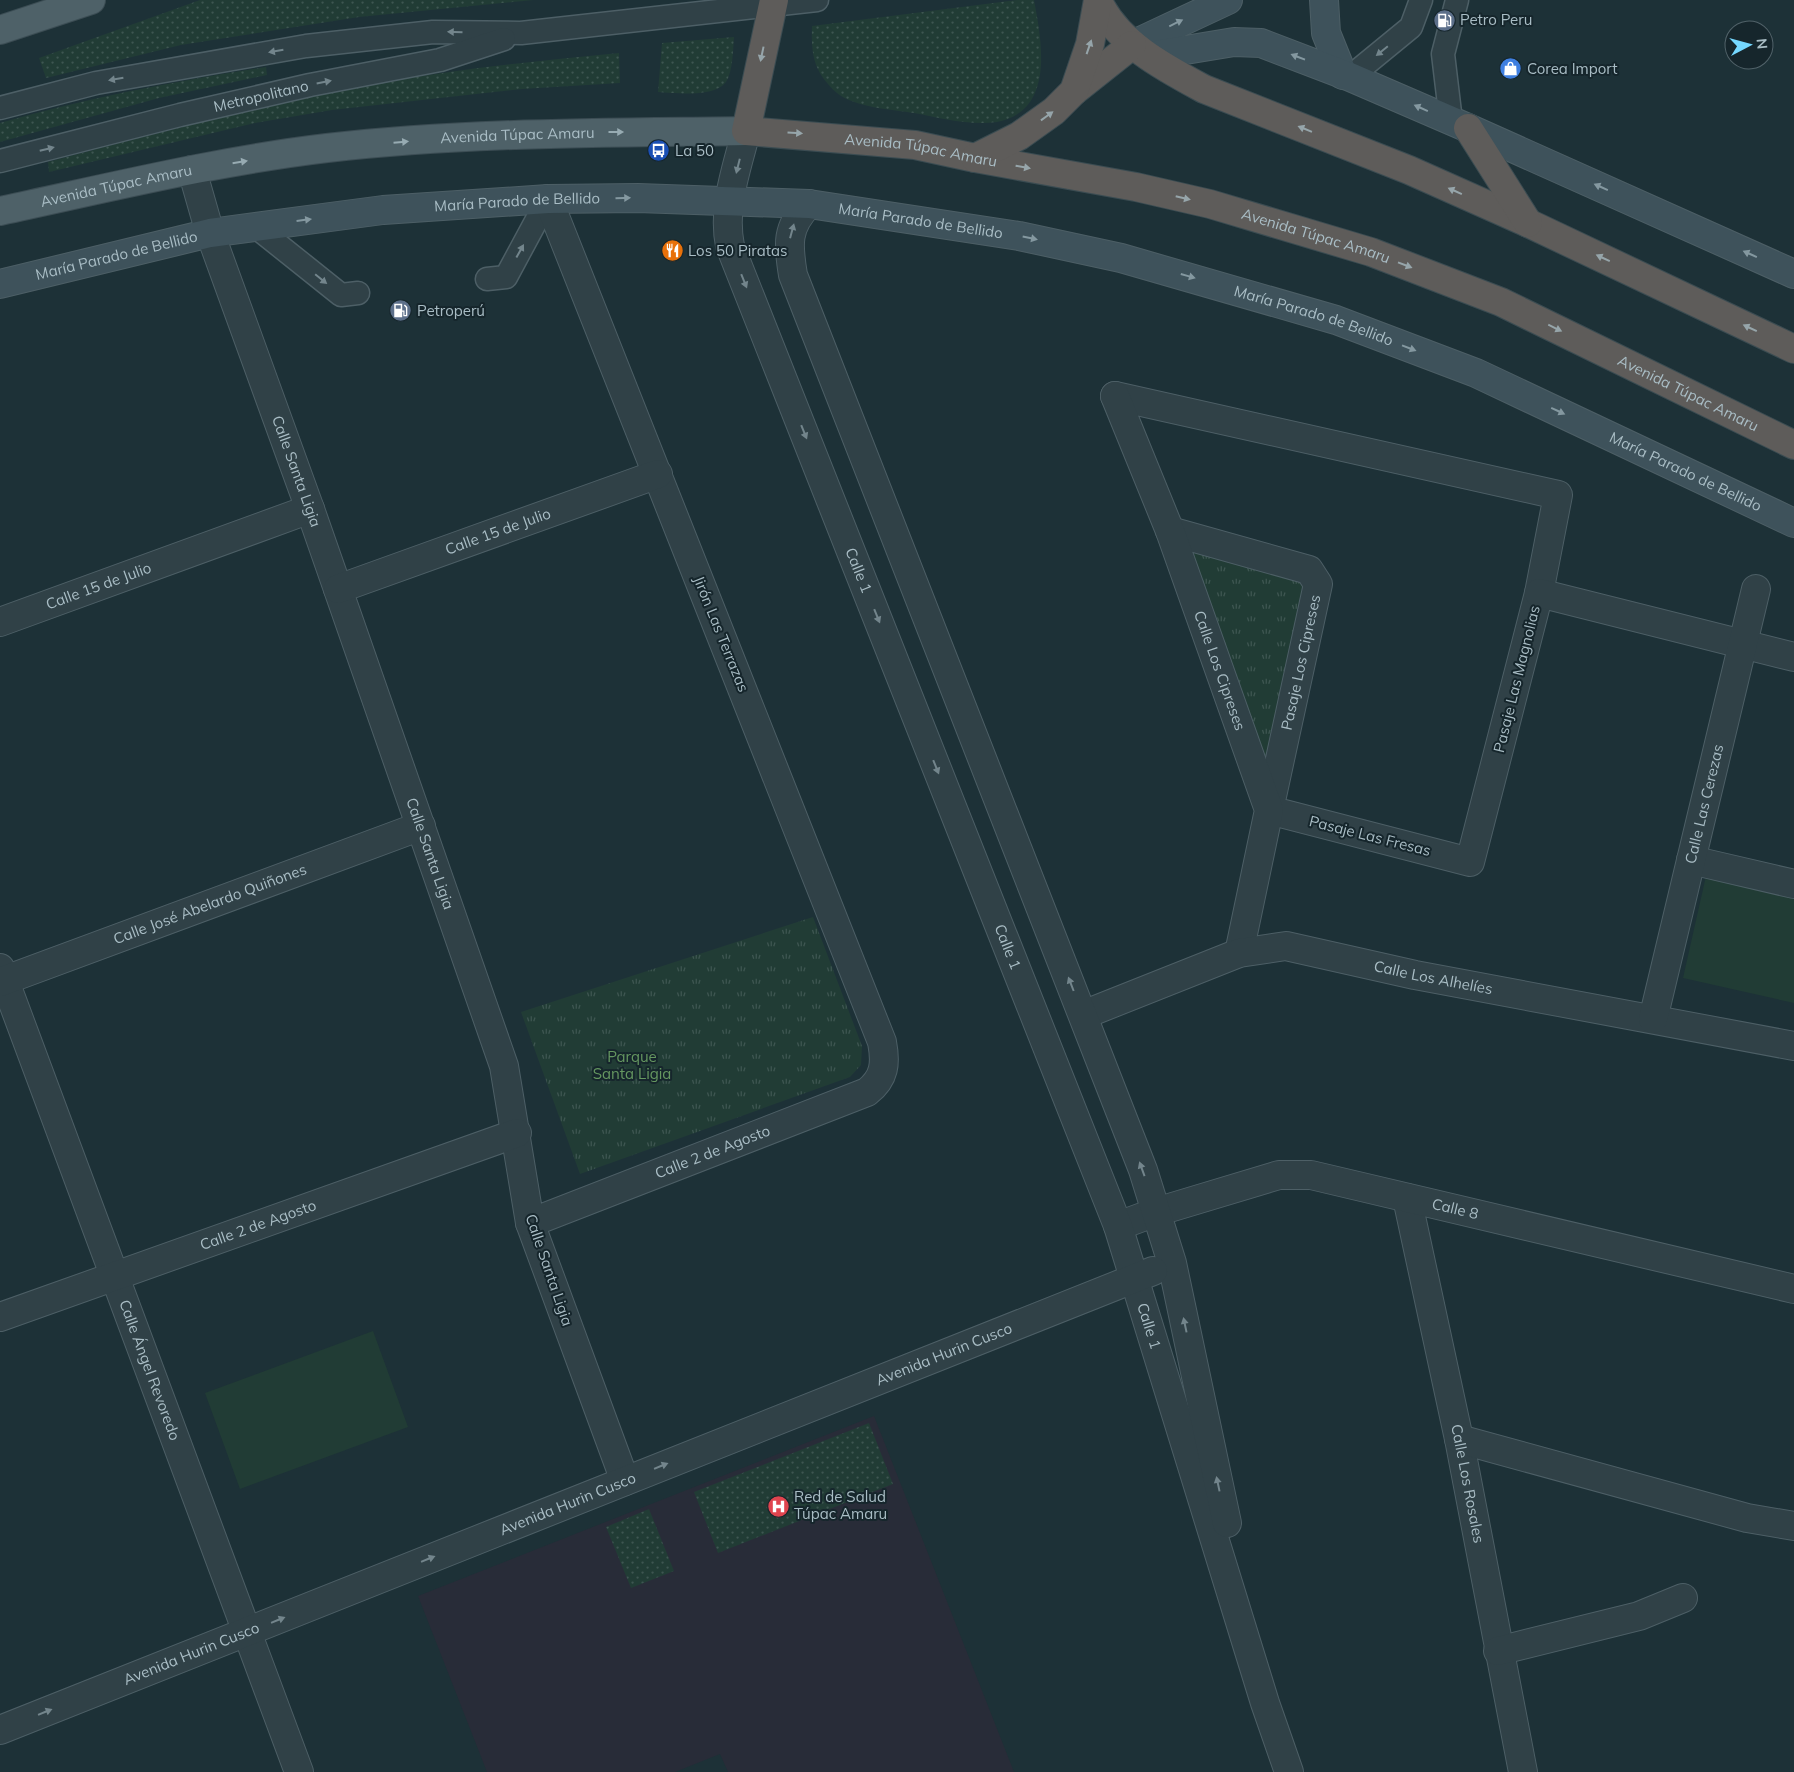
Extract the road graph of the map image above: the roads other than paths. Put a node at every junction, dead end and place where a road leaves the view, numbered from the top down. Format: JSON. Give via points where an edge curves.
{"nodes":[{"id":1,"x":91,"y":0,"type":"edge"},
{"id":2,"x":816,"y":0,"type":"edge"},
{"id":3,"x":1228,"y":0,"type":"edge"},
{"id":4,"x":1324,"y":0,"type":"edge"},
{"id":5,"x":1422,"y":0,"type":"edge"},
{"id":6,"x":1457,"y":0,"type":"edge"},
{"id":7,"x":1099,"y":1,"type":"edge"},
{"id":8,"x":773,"y":3,"type":"edge"},
{"id":9,"x":1411,"y":27,"type":"junction"},
{"id":10,"x":0,"y":30,"type":"edge"},
{"id":11,"x":521,"y":33,"type":"junction"},
{"id":12,"x":1447,"y":40,"type":"junction"},
{"id":13,"x":1141,"y":50,"type":"junction"},
{"id":14,"x":1346,"y":76,"type":"junction"},
{"id":15,"x":1074,"y":91,"type":"junction"},
{"id":16,"x":0,"y":108,"type":"edge"},
{"id":17,"x":1460,"y":125,"type":"junction"},
{"id":18,"x":746,"y":130,"type":"junction"},
{"id":19,"x":975,"y":158,"type":"junction"},
{"id":20,"x":0,"y":161,"type":"edge"},
{"id":21,"x":192,"y":170,"type":"junction"},
{"id":22,"x":548,"y":199,"type":"junction"},
{"id":23,"x":729,"y":200,"type":"junction"},
{"id":24,"x":809,"y":204,"type":"junction"},
{"id":25,"x":0,"y":210,"type":"edge"},
{"id":26,"x":1528,"y":223,"type":"junction"},
{"id":27,"x":256,"y":227,"type":"junction"},
{"id":28,"x":210,"y":233,"type":"junction"},
{"id":29,"x":1794,"y":274,"type":"edge"},
{"id":30,"x":487,"y":279,"type":"dead end"},
{"id":31,"x":0,"y":284,"type":"edge"},
{"id":32,"x":358,"y":293,"type":"dead end"},
{"id":33,"x":1794,"y":349,"type":"edge"},
{"id":34,"x":1794,"y":445,"type":"edge"},
{"id":35,"x":658,"y":474,"type":"junction"},
{"id":36,"x":1558,"y":495,"type":"joint"},
{"id":37,"x":310,"y":509,"type":"junction"},
{"id":38,"x":1794,"y":523,"type":"edge"},
{"id":39,"x":1170,"y":530,"type":"junction"},
{"id":40,"x":338,"y":589,"type":"junction"},
{"id":41,"x":1756,"y":589,"type":"dead end"},
{"id":42,"x":1539,"y":593,"type":"junction"},
{"id":43,"x":0,"y":622,"type":"edge"},
{"id":44,"x":1743,"y":644,"type":"junction"},
{"id":45,"x":1794,"y":657,"type":"edge"},
{"id":46,"x":1269,"y":810,"type":"junction"},
{"id":47,"x":421,"y":826,"type":"junction"},
{"id":48,"x":1691,"y":860,"type":"junction"},
{"id":49,"x":1470,"y":862,"type":"joint"},
{"id":50,"x":1794,"y":884,"type":"edge"},
{"id":51,"x":1239,"y":953,"type":"junction"},
{"id":52,"x":2,"y":977,"type":"edge"},
{"id":53,"x":1083,"y":1015,"type":"junction"},
{"id":54,"x":1653,"y":1019,"type":"junction"},
{"id":55,"x":1794,"y":1046,"type":"edge"},
{"id":56,"x":884,"y":1070,"type":"joint"},
{"id":57,"x":517,"y":1133,"type":"junction"},
{"id":58,"x":1407,"y":1198,"type":"junction"},
{"id":59,"x":1156,"y":1212,"type":"junction"},
{"id":60,"x":530,"y":1223,"type":"junction"},
{"id":61,"x":1118,"y":1226,"type":"junction"},
{"id":62,"x":1172,"y":1263,"type":"junction"},
{"id":63,"x":115,"y":1276,"type":"junction"},
{"id":64,"x":1135,"y":1278,"type":"junction"},
{"id":65,"x":1794,"y":1289,"type":"edge"},
{"id":66,"x":0,"y":1317,"type":"edge"},
{"id":67,"x":1459,"y":1439,"type":"junction"},
{"id":68,"x":625,"y":1481,"type":"junction"},
{"id":69,"x":1794,"y":1526,"type":"edge"},
{"id":70,"x":1683,"y":1598,"type":"dead end"},
{"id":71,"x":247,"y":1632,"type":"junction"},
{"id":72,"x":1498,"y":1651,"type":"junction"},
{"id":73,"x":1265,"y":1703,"type":"junction"},
{"id":74,"x":0,"y":1730,"type":"edge"},
{"id":75,"x":299,"y":1772,"type":"edge"},
{"id":76,"x":1289,"y":1772,"type":"edge"},
{"id":77,"x":1523,"y":1772,"type":"edge"}],
"edges":[{"from":1,"to":10,"type":"main road"},
{"from":2,"to":8,"type":"lane","name":"Metropolitano"},
{"from":13,"to":3,"type":"main road","one_way":true},
{"from":4,"to":14,"type":"main road","via":[[1326,33]]},
{"from":5,"to":9,"type":"lane"},
{"from":6,"to":12,"type":"lane"},
{"from":7,"to":13,"type":"highway","via":[[1112,24]]},
{"from":15,"to":7,"type":"highway","one_way":true,"via":[[1090,44]]},
{"from":8,"to":11,"type":"lane","name":"Metropolitano"},
{"from":8,"to":18,"type":"highway","one_way":true},
{"from":9,"to":12,"type":"lane"},
{"from":9,"to":14,"type":"lane","one_way":true},
{"from":11,"to":16,"type":"lane","name":"Metropolitano","one_way":true,"via":[[434,32],[306,46],[96,83]]},
{"from":20,"to":11,"type":"lane","name":"Metropolitano","one_way":true,"via":[[310,85],[440,60]]},
{"from":12,"to":17,"type":"lane","via":[[1443,54]]},
{"from":14,"to":13,"type":"main road","one_way":true,"via":[[1261,43],[1234,42]]},
{"from":13,"to":15,"type":"highway"},
{"from":26,"to":13,"type":"highway","one_way":true,"via":[[1409,170],[1204,89]]},
{"from":17,"to":14,"type":"main road","one_way":true},
{"from":19,"to":15,"type":"highway","one_way":true,"via":[[1019,136],[1054,111]]},
{"from":17,"to":26,"type":"highway"},
{"from":29,"to":17,"type":"main road","one_way":true},
{"from":18,"to":19,"type":"highway","name":"Avenida Túpac Amaru","one_way":true,"via":[[915,145]]},
{"from":21,"to":18,"type":"main road","name":"Avenida Túpac Amaru","one_way":true,"via":[[326,148],[438,138],[569,132]]},
{"from":18,"to":23,"type":"street","name":"Calle 1","one_way":true},
{"from":19,"to":34,"type":"highway","name":"Avenida Túpac Amaru","one_way":true,"via":[[1210,204],[1372,252],[1501,302]]},
{"from":21,"to":25,"type":"main road","name":"Avenida Túpac Amaru"},
{"from":21,"to":28,"type":"street","name":"Calle Santa Ligia"},
{"from":22,"to":23,"type":"main road","name":"María Parado de Bellido","one_way":true},
{"from":27,"to":22,"type":"main road","name":"María Parado de Bellido","one_way":true,"via":[[383,210]]},
{"from":30,"to":22,"type":"lane","one_way":true,"via":[[506,277]]},
{"from":22,"to":35,"type":"street","name":"Jirón Las Terrazas"},
{"from":23,"to":24,"type":"main road","name":"María Parado de Bellido"},
{"from":23,"to":61,"type":"street","name":"Calle 1","one_way":true,"via":[[726,225],[730,246]]},
{"from":24,"to":38,"type":"main road","name":"María Parado de Bellido","one_way":true,"via":[[1019,236],[1121,258],[1336,320],[1476,373]]},
{"from":53,"to":24,"type":"street","name":"Calle 1","one_way":true,"via":[[793,275],[789,252],[791,231],[798,214]]},
{"from":33,"to":26,"type":"highway","one_way":true},
{"from":27,"to":28,"type":"main road","name":"María Parado de Bellido"},
{"from":27,"to":32,"type":"lane","one_way":true,"via":[[341,295]]},
{"from":28,"to":31,"type":"main road","name":"María Parado de Bellido"},
{"from":28,"to":37,"type":"street","name":"Calle Santa Ligia"},
{"from":35,"to":40,"type":"street","name":"Calle 15 de Julio"},
{"from":35,"to":56,"type":"street","name":"Jirón Las Terrazas","via":[[882,1042]]},
{"from":36,"to":39,"type":"street","name":"Calle Los Cipreses","via":[[1115,396]]},
{"from":36,"to":42,"type":"street","name":"Pasaje Las Magnolias"},
{"from":37,"to":40,"type":"street","name":"Calle Santa Ligia"},
{"from":37,"to":43,"type":"street","name":"Calle 15 de Julio"},
{"from":39,"to":46,"type":"street","name":"Calle Los Cipreses"},
{"from":39,"to":46,"type":"street","name":"Pasaje Los Cipreses","via":[[1310,570],[1318,584]]},
{"from":40,"to":47,"type":"street","name":"Calle Santa Ligia"},
{"from":41,"to":44,"type":"street","name":"Calle Las Cerezas"},
{"from":42,"to":44,"type":"street"},
{"from":42,"to":49,"type":"street","name":"Pasaje Las Magnolias"},
{"from":44,"to":45,"type":"street"},
{"from":44,"to":48,"type":"street","name":"Calle Las Cerezas"},
{"from":46,"to":49,"type":"street","name":"Pasaje Las Fresas"},
{"from":46,"to":51,"type":"street"},
{"from":47,"to":52,"type":"street","name":"Calle José Abelardo Quiñones"},
{"from":47,"to":57,"type":"street","name":"Calle Santa Ligia","via":[[504,1066]]},
{"from":48,"to":50,"type":"street"},
{"from":48,"to":54,"type":"street","name":"Calle Las Cerezas"},
{"from":51,"to":53,"type":"street","name":"Calle Los Alhelíes"},
{"from":51,"to":54,"type":"street","name":"Calle Los Alhelíes","via":[[1286,946]]},
{"from":52,"to":63,"type":"street","name":"Calle Ángel Revoredo"},
{"from":59,"to":53,"type":"street","name":"Calle 1","one_way":true},
{"from":54,"to":55,"type":"street","name":"Calle Los Alhelíes"},
{"from":56,"to":60,"type":"street","name":"Calle 2 de Agosto","via":[[877,1084],[867,1092]]},
{"from":57,"to":60,"type":"street","name":"Calle Santa Ligia"},
{"from":57,"to":63,"type":"street","name":"Calle 2 de Agosto"},
{"from":58,"to":59,"type":"street","name":"Calle 8","via":[[1310,1175],[1279,1176]]},
{"from":58,"to":65,"type":"street","name":"Calle 8"},
{"from":58,"to":67,"type":"street","name":"Calle Los Rosales"},
{"from":59,"to":61,"type":"street","name":"Calle 8"},
{"from":59,"to":62,"type":"street","name":"Calle 1"},
{"from":60,"to":68,"type":"street","name":"Calle Santa Ligia"},
{"from":61,"to":64,"type":"street","name":"Calle 1"},
{"from":62,"to":64,"type":"street","name":"Avenida Hurin Cusco"},
{"from":73,"to":62,"type":"street","name":"Calle 1","one_way":true},
{"from":63,"to":66,"type":"street","name":"Calle 2 de Agosto"},
{"from":63,"to":71,"type":"street","name":"Calle Ángel Revoredo"},
{"from":68,"to":64,"type":"street","name":"Avenida Hurin Cusco","one_way":true},
{"from":64,"to":73,"type":"street","name":"Calle 1"},
{"from":67,"to":69,"type":"street","via":[[1747,1518]]},
{"from":67,"to":72,"type":"street","name":"Calle Los Rosales"},
{"from":71,"to":68,"type":"street","name":"Avenida Hurin Cusco","one_way":true},
{"from":70,"to":72,"type":"street","via":[[1639,1616]]},
{"from":74,"to":71,"type":"street","name":"Avenida Hurin Cusco","one_way":true},
{"from":71,"to":75,"type":"street","name":"Calle Ángel Revoredo"},
{"from":72,"to":77,"type":"street","name":"Calle Los Rosales"},
{"from":73,"to":76,"type":"street","name":"Calle 1"}]}
